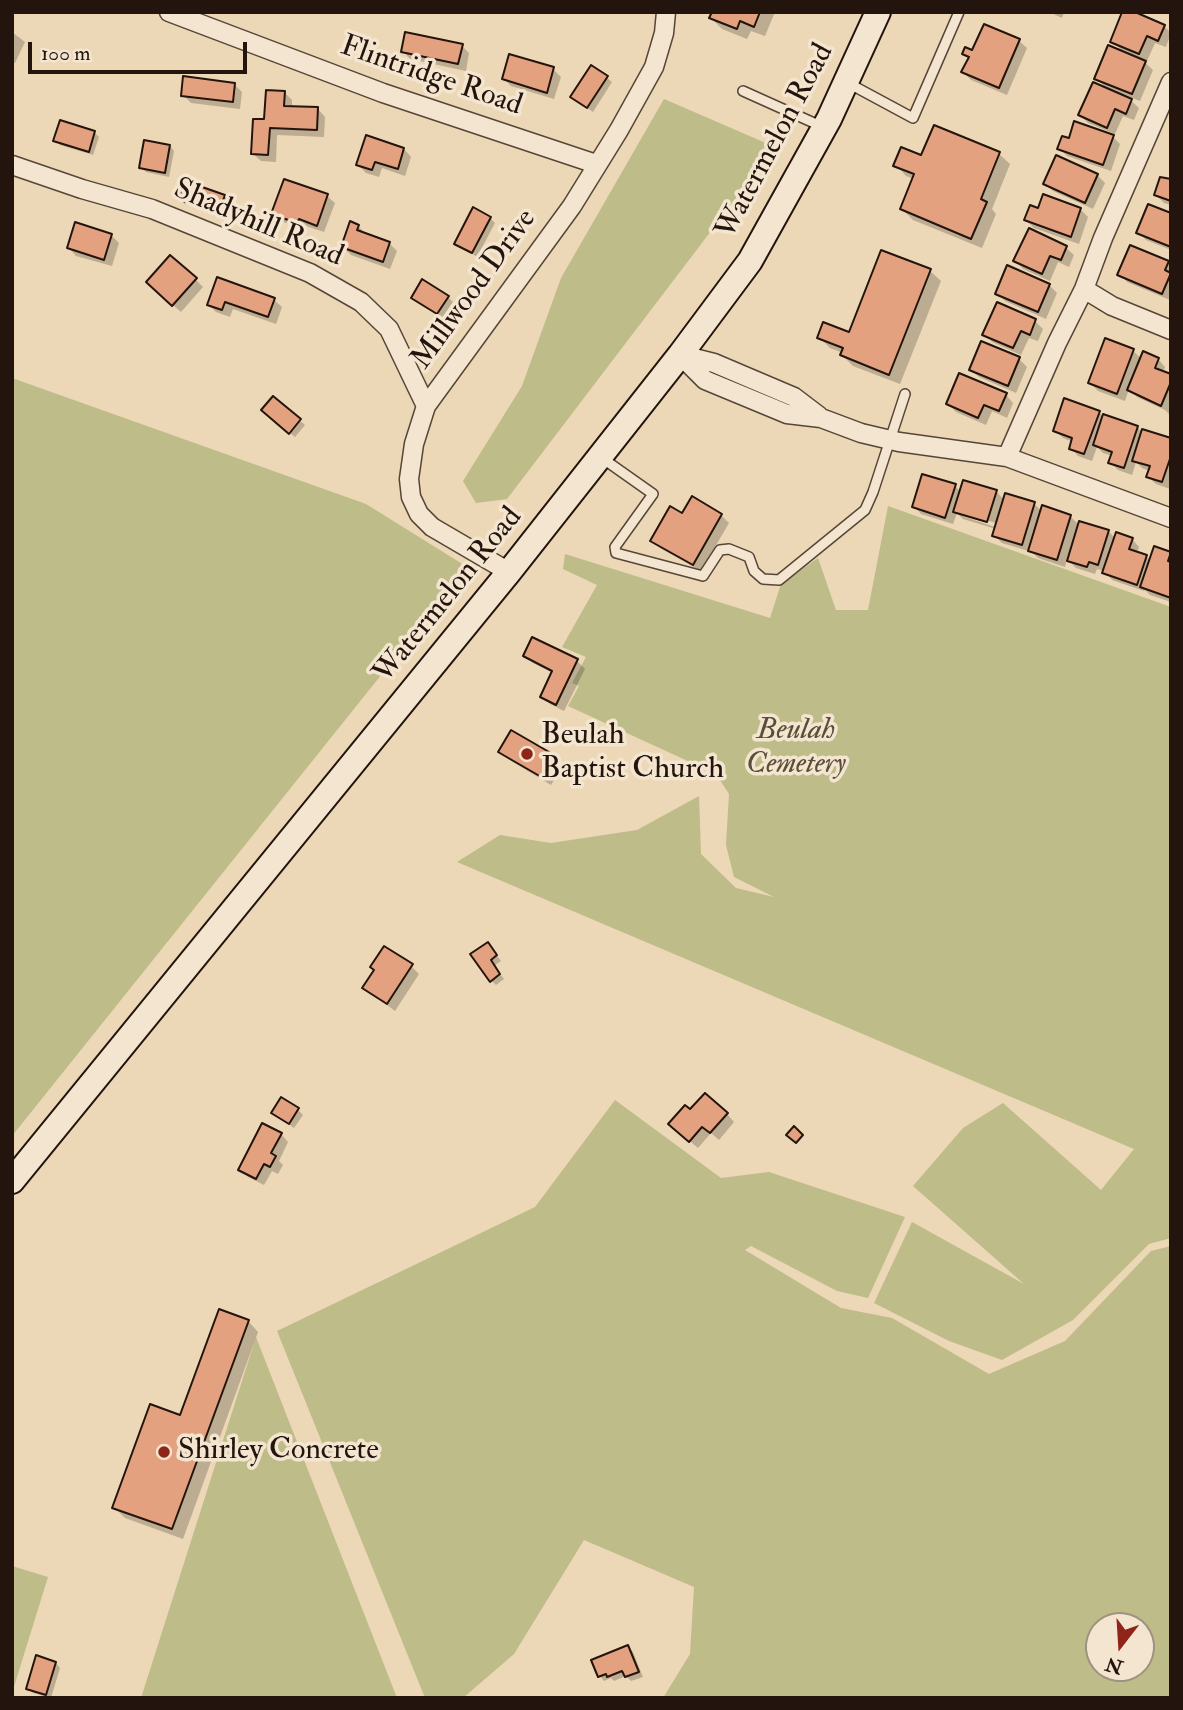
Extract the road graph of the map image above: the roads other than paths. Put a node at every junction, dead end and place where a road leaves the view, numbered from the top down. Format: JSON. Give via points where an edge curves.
{"nodes":[{"id":1,"x":169,"y":12,"type":"edge"},
{"id":2,"x":666,"y":12,"type":"edge"},
{"id":3,"x":878,"y":12,"type":"edge"},
{"id":4,"x":959,"y":12,"type":"edge"},
{"id":5,"x":846,"y":82,"type":"junction"},
{"id":6,"x":1171,"y":82,"type":"edge"},
{"id":7,"x":743,"y":91,"type":"dead end"},
{"id":8,"x":1163,"y":125,"type":"edge"},
{"id":9,"x":824,"y":128,"type":"junction"},
{"id":10,"x":596,"y":164,"type":"junction"},
{"id":11,"x":12,"y":165,"type":"edge"},
{"id":12,"x":1084,"y":289,"type":"junction"},
{"id":13,"x":1171,"y":330,"type":"edge"},
{"id":14,"x":680,"y":355,"type":"junction"},
{"id":15,"x":905,"y":394,"type":"dead end"},
{"id":16,"x":426,"y":406,"type":"junction"},
{"id":17,"x":889,"y":439,"type":"junction"},
{"id":18,"x":600,"y":457,"type":"junction"},
{"id":19,"x":1007,"y":457,"type":"junction"},
{"id":20,"x":1171,"y":518,"type":"edge"},
{"id":21,"x":509,"y":572,"type":"junction"},
{"id":22,"x":12,"y":1181,"type":"edge"}],
"edges":[{"from":1,"to":10,"type":"street","name":"Flintridge Road","via":[[383,93]]},
{"from":2,"to":10,"type":"street","name":"Millwood Drive","via":[[654,67]]},
{"from":3,"to":5,"type":"main road","name":"Watermelon Road"},
{"from":4,"to":5,"type":"lane","via":[[913,118]]},
{"from":5,"to":9,"type":"main road","name":"Watermelon Road"},
{"from":6,"to":8,"type":"street"},
{"from":7,"to":9,"type":"lane"},
{"from":8,"to":12,"type":"street","via":[[1103,238]]},
{"from":9,"to":14,"type":"main road","name":"Watermelon Road","via":[[750,261]]},
{"from":10,"to":16,"type":"street","name":"Millwood Drive","via":[[572,206]]},
{"from":11,"to":16,"type":"street","name":"Shadyhill Road","via":[[152,209],[310,273],[361,302],[388,329]]},
{"from":12,"to":13,"type":"street"},
{"from":12,"to":19,"type":"street"},
{"from":14,"to":17,"type":"street","via":[[714,363],[794,397],[821,418]]},
{"from":14,"to":18,"type":"main road","name":"Watermelon Road"},
{"from":15,"to":17,"type":"lane"},
{"from":16,"to":21,"type":"street","name":"Millwood Drive","via":[[409,479],[419,514],[432,527]]},
{"from":17,"to":18,"type":"lane","via":[[864,510],[779,580],[763,579],[749,557],[729,549],[720,550],[703,576],[616,553],[615,547],[653,494]]},
{"from":17,"to":19,"type":"street"},
{"from":18,"to":21,"type":"main road","name":"Watermelon Road"},
{"from":19,"to":20,"type":"street"},
{"from":21,"to":22,"type":"main road","name":"Watermelon Road"}]}
